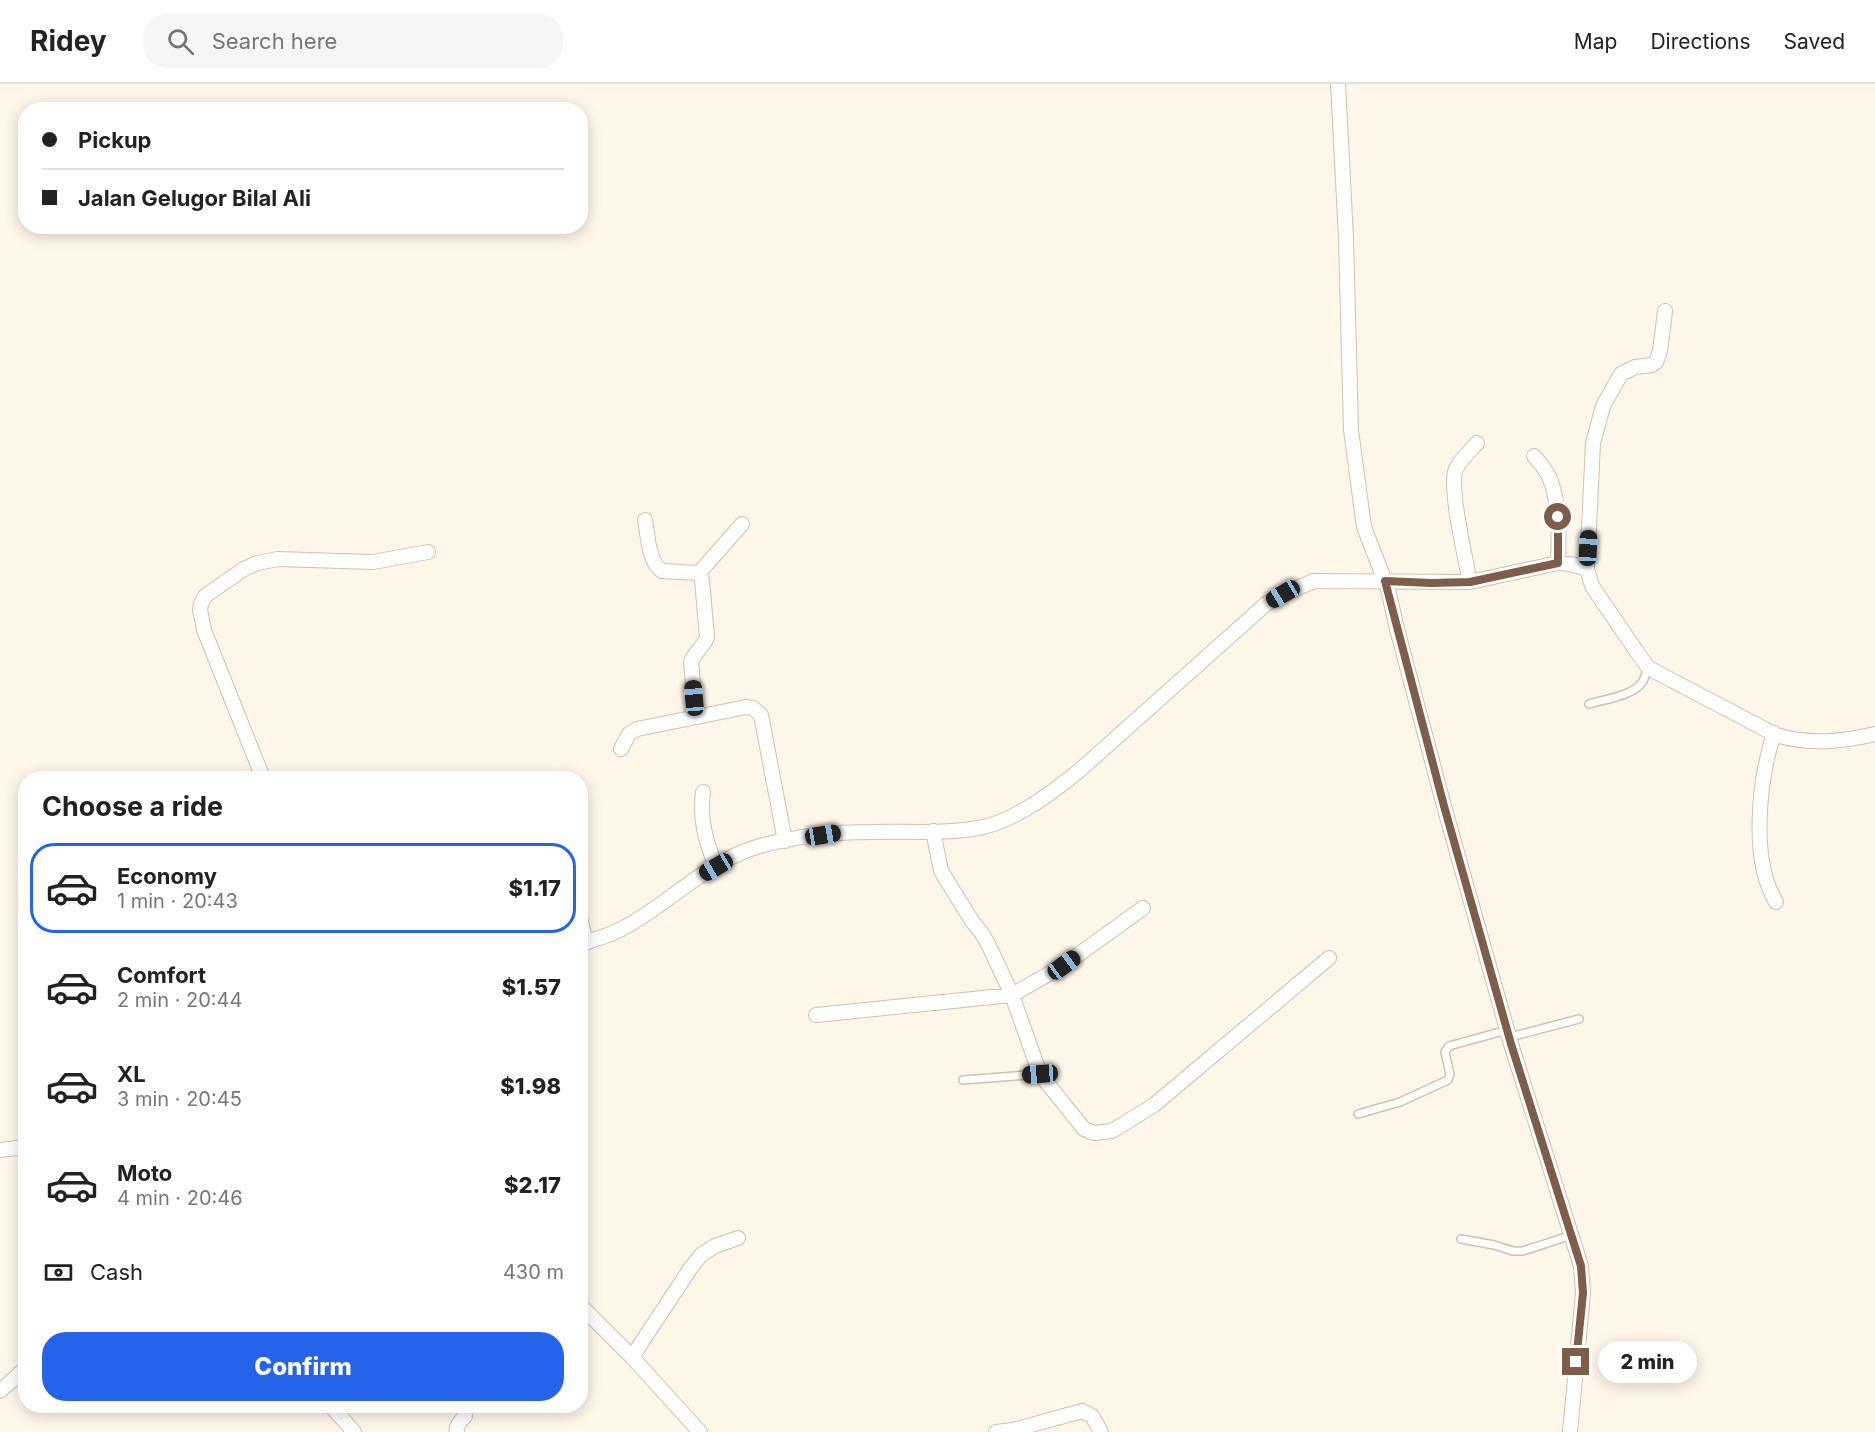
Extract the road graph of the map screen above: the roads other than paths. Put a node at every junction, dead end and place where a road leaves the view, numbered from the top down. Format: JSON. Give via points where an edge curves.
{"nodes":[{"id":1,"x":1338,"y":84,"type":"edge"},
{"id":2,"x":1665,"y":311,"type":"dead end"},
{"id":3,"x":1477,"y":443,"type":"dead end"},
{"id":4,"x":1534,"y":456,"type":"dead end"},
{"id":5,"x":645,"y":520,"type":"dead end"},
{"id":6,"x":742,"y":524,"type":"dead end"},
{"id":7,"x":428,"y":552,"type":"dead end"},
{"id":8,"x":1558,"y":563,"type":"junction"},
{"id":9,"x":1587,"y":569,"type":"junction"},
{"id":10,"x":699,"y":573,"type":"junction"},
{"id":11,"x":1380,"y":581,"type":"junction"},
{"id":12,"x":1470,"y":582,"type":"junction"},
{"id":13,"x":1648,"y":667,"type":"junction"},
{"id":14,"x":1588,"y":704,"type":"dead end"},
{"id":15,"x":696,"y":716,"type":"junction"},
{"id":16,"x":1774,"y":733,"type":"junction"},
{"id":17,"x":1875,"y":734,"type":"edge"},
{"id":18,"x":621,"y":749,"type":"dead end"},
{"id":19,"x":260,"y":771,"type":"edge"},
{"id":20,"x":703,"y":792,"type":"dead end"},
{"id":21,"x":933,"y":831,"type":"junction"},
{"id":22,"x":785,"y":841,"type":"junction"},
{"id":23,"x":716,"y":867,"type":"junction"},
{"id":24,"x":1776,"y":902,"type":"dead end"},
{"id":25,"x":1143,"y":908,"type":"dead end"},
{"id":26,"x":588,"y":942,"type":"edge"},
{"id":27,"x":1329,"y":958,"type":"dead end"},
{"id":28,"x":1012,"y":995,"type":"junction"},
{"id":29,"x":816,"y":1015,"type":"dead end"},
{"id":30,"x":1579,"y":1019,"type":"dead end"},
{"id":31,"x":1508,"y":1033,"type":"junction"},
{"id":32,"x":1040,"y":1074,"type":"junction"},
{"id":33,"x":963,"y":1080,"type":"dead end"},
{"id":34,"x":1358,"y":1114,"type":"dead end"},
{"id":35,"x":18,"y":1148,"type":"edge"},
{"id":36,"x":0,"y":1150,"type":"edge"},
{"id":37,"x":1569,"y":1236,"type":"junction"},
{"id":38,"x":738,"y":1238,"type":"dead end"},
{"id":39,"x":1461,"y":1239,"type":"dead end"},
{"id":40,"x":588,"y":1313,"type":"edge"},
{"id":41,"x":632,"y":1357,"type":"junction"},
{"id":42,"x":18,"y":1375,"type":"edge"},
{"id":43,"x":0,"y":1391,"type":"edge"},
{"id":44,"x":337,"y":1413,"type":"edge"},
{"id":45,"x":465,"y":1416,"type":"dead end"},
{"id":46,"x":354,"y":1432,"type":"edge"},
{"id":47,"x":457,"y":1432,"type":"edge"},
{"id":48,"x":700,"y":1432,"type":"edge"},
{"id":49,"x":996,"y":1432,"type":"edge"},
{"id":50,"x":1101,"y":1432,"type":"edge"},
{"id":51,"x":1570,"y":1432,"type":"edge"}],
"edges":[{"from":1,"to":11,"type":"street","via":[[1347,238],[1351,430],[1364,527]]},
{"from":2,"to":9,"type":"street","via":[[1656,362],[1621,374],[1603,406],[1593,443]]},
{"from":3,"to":12,"type":"street","via":[[1455,472],[1455,496]]},
{"from":4,"to":8,"type":"street","via":[[1550,479],[1555,496]]},
{"from":5,"to":10,"type":"street","via":[[657,568]]},
{"from":6,"to":10,"type":"street"},
{"from":7,"to":19,"type":"street","via":[[373,562],[266,561],[244,569],[202,600],[204,630]]},
{"from":8,"to":9,"type":"street"},
{"from":8,"to":12,"type":"street"},
{"from":9,"to":13,"type":"street","via":[[1592,586]]},
{"from":10,"to":15,"type":"street","via":[[707,637],[692,662]]},
{"from":11,"to":12,"type":"street"},
{"from":11,"to":21,"type":"street","via":[[1314,581],[1283,594],[1266,604],[1097,755],[1027,808],[979,828]]},
{"from":11,"to":31,"type":"street"},
{"from":13,"to":14,"type":"lane","via":[[1637,687]]},
{"from":13,"to":16,"type":"street"},
{"from":15,"to":18,"type":"street","via":[[637,729],[629,734]]},
{"from":15,"to":22,"type":"street","via":[[746,706],[761,715]]},
{"from":16,"to":17,"type":"street","via":[[1812,742]]},
{"from":16,"to":24,"type":"street","via":[[1766,762],[1760,829],[1763,874]]},
{"from":20,"to":23,"type":"street","via":[[702,818]]},
{"from":21,"to":22,"type":"street","via":[[842,832]]},
{"from":21,"to":28,"type":"street","via":[[941,871],[983,935]]},
{"from":22,"to":23,"type":"street","via":[[758,846]]},
{"from":23,"to":26,"type":"street","via":[[628,926]]},
{"from":25,"to":28,"type":"street","via":[[1064,965]]},
{"from":27,"to":32,"type":"street","via":[[1154,1105],[1112,1131],[1084,1129]]},
{"from":28,"to":29,"type":"street"},
{"from":28,"to":32,"type":"street"},
{"from":30,"to":31,"type":"lane"},
{"from":31,"to":34,"type":"lane","via":[[1452,1045],[1445,1052],[1448,1080],[1400,1102]]},
{"from":31,"to":37,"type":"street"},
{"from":32,"to":33,"type":"lane"},
{"from":35,"to":36,"type":"street"},
{"from":37,"to":39,"type":"lane","via":[[1523,1251]]},
{"from":37,"to":51,"type":"street","via":[[1581,1266],[1583,1293]]},
{"from":38,"to":41,"type":"street","via":[[701,1255]]},
{"from":40,"to":41,"type":"street"},
{"from":41,"to":48,"type":"street"},
{"from":42,"to":43,"type":"street"},
{"from":44,"to":46,"type":"street"},
{"from":45,"to":47,"type":"street"},
{"from":49,"to":50,"type":"street","via":[[1082,1411],[1092,1416]]}]}
